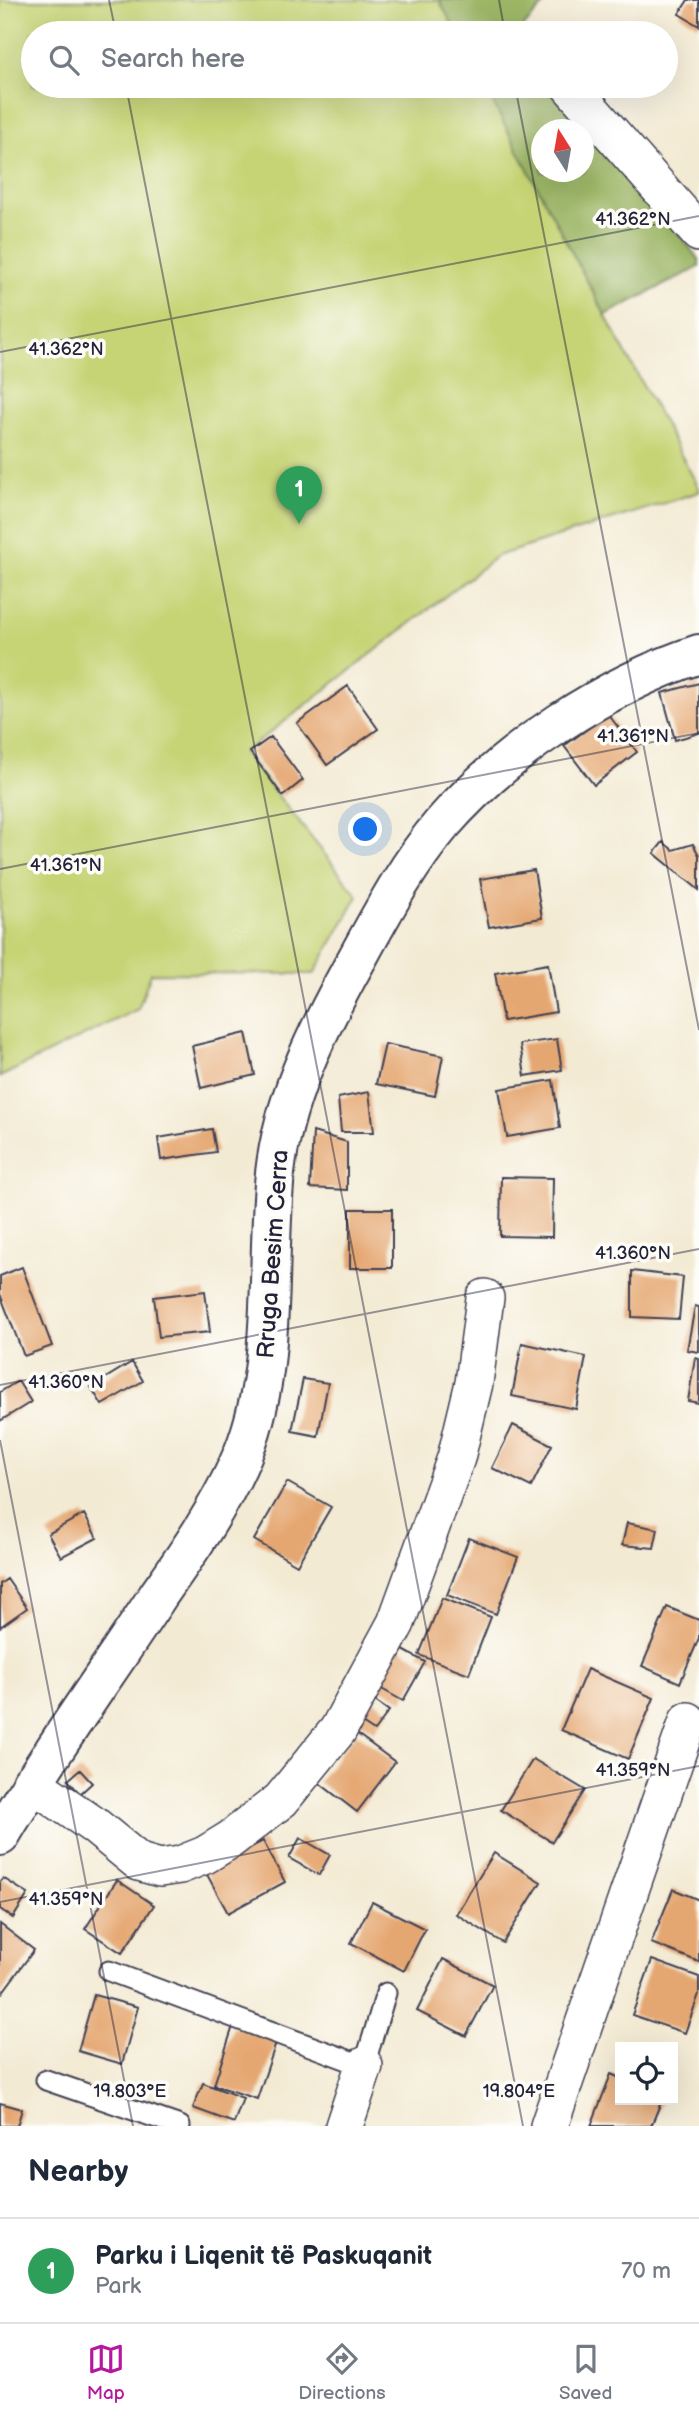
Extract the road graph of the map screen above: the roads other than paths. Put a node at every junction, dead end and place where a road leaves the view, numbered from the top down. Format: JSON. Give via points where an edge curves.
{"nodes":[{"id":1,"x":581,"y":98,"type":"edge"},
{"id":2,"x":699,"y":233,"type":"edge"},
{"id":3,"x":699,"y":654,"type":"edge"},
{"id":4,"x":485,"y":1298,"type":"dead end"},
{"id":5,"x":688,"y":1721,"type":"dead end"},
{"id":6,"x":32,"y":1782,"type":"junction"},
{"id":7,"x":0,"y":1836,"type":"edge"},
{"id":8,"x":109,"y":1971,"type":"dead end"},
{"id":9,"x":386,"y":1993,"type":"dead end"},
{"id":10,"x":364,"y":2066,"type":"junction"},
{"id":11,"x":46,"y":2080,"type":"dead end"},
{"id":12,"x":180,"y":2126,"type":"edge"},
{"id":13,"x":344,"y":2126,"type":"edge"},
{"id":14,"x":549,"y":2126,"type":"edge"}],
"edges":[{"from":1,"to":2,"type":"street"},
{"from":3,"to":6,"type":"street","name":"Rruga Besim Cerra","via":[[665,665],[606,695],[489,776],[442,825],[399,883],[304,1060],[287,1116],[275,1171],[266,1359],[258,1410],[238,1465],[208,1522]]},
{"from":4,"to":6,"type":"street","via":[[474,1383],[456,1458],[396,1623],[338,1730],[281,1800],[205,1855],[160,1868],[139,1862]]},
{"from":5,"to":14,"type":"street"},
{"from":6,"to":7,"type":"street","name":"Rruga Besim Cerra"},
{"from":8,"to":10,"type":"lane"},
{"from":9,"to":10,"type":"lane"},
{"from":10,"to":13,"type":"street"},
{"from":11,"to":12,"type":"lane"}]}
